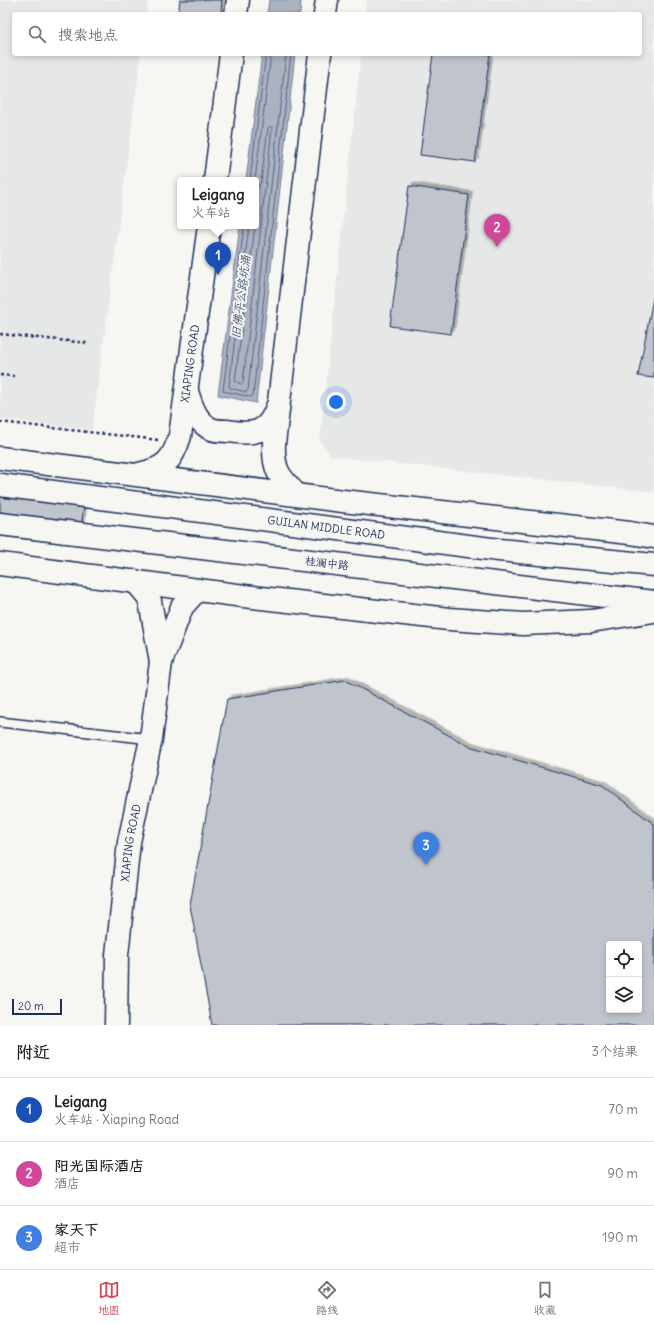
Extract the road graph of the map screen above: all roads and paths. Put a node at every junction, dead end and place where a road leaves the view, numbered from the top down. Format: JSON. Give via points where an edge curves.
{"nodes":[{"id":1,"x":238,"y":0,"type":"edge"},
{"id":2,"x":327,"y":0,"type":"edge"},
{"id":3,"x":236,"y":12,"type":"edge"},
{"id":4,"x":325,"y":12,"type":"edge"},
{"id":5,"x":231,"y":56,"type":"edge"},
{"id":6,"x":320,"y":56,"type":"edge"},
{"id":7,"x":215,"y":177,"type":"edge"},
{"id":8,"x":209,"y":229,"type":"edge"},
{"id":9,"x":0,"y":334,"type":"edge"},
{"id":10,"x":87,"y":343,"type":"dead end"},
{"id":11,"x":0,"y":375,"type":"edge"},
{"id":12,"x":14,"y":376,"type":"dead end"},
{"id":13,"x":187,"y":390,"type":"junction"},
{"id":14,"x":278,"y":401,"type":"junction"},
{"id":15,"x":0,"y":422,"type":"edge"},
{"id":16,"x":159,"y":440,"type":"dead end"},
{"id":17,"x":0,"y":458,"type":"edge"},
{"id":18,"x":50,"y":464,"type":"junction"},
{"id":19,"x":0,"y":468,"type":"edge"},
{"id":20,"x":135,"y":475,"type":"junction"},
{"id":21,"x":0,"y":485,"type":"edge"},
{"id":22,"x":297,"y":495,"type":"junction"},
{"id":23,"x":0,"y":524,"type":"edge"},
{"id":24,"x":654,"y":537,"type":"edge"},
{"id":25,"x":0,"y":556,"type":"edge"},
{"id":26,"x":0,"y":564,"type":"edge"},
{"id":27,"x":654,"y":565,"type":"edge"},
{"id":28,"x":22,"y":567,"type":"junction"},
{"id":29,"x":135,"y":581,"type":"junction"},
{"id":30,"x":197,"y":590,"type":"junction"},
{"id":31,"x":654,"y":602,"type":"edge"},
{"id":32,"x":654,"y":611,"type":"edge"},
{"id":33,"x":161,"y":662,"type":"junction"},
{"id":34,"x":0,"y":722,"type":"edge"},
{"id":35,"x":151,"y":739,"type":"junction"},
{"id":36,"x":116,"y":1025,"type":"edge"}],
"edges":[{"from":1,"to":3,"type":"main road"},
{"from":2,"to":4,"type":"main road"},
{"from":5,"to":7,"type":"main road"},
{"from":6,"to":14,"type":"main road"},
{"from":8,"to":13,"type":"main road","name":"XIAPING ROAD"},
{"from":9,"to":10,"type":"path"},
{"from":11,"to":12,"type":"path"},
{"from":13,"to":14,"type":"main road","via":[[197,416],[210,428],[247,434],[268,425]]},
{"from":13,"to":20,"type":"main road","name":"XIAPING ROAD","via":[[180,436],[168,463],[155,470]]},
{"from":14,"to":22,"type":"main road","via":[[274,461],[277,472]]},
{"from":15,"to":16,"type":"path"},
{"from":17,"to":18,"type":"main road"},
{"from":18,"to":19,"type":"main road"},
{"from":18,"to":20,"type":"main road"},
{"from":20,"to":22,"type":"main road"},
{"from":21,"to":27,"type":"main road","name":"GUILAN MIDDLE ROAD","via":[[499,550]]},
{"from":22,"to":24,"type":"main road"},
{"from":23,"to":31,"type":"main road","name":"桂澜中路"},
{"from":25,"to":28,"type":"main road"},
{"from":26,"to":28,"type":"main road"},
{"from":28,"to":29,"type":"main road"},
{"from":29,"to":30,"type":"main road"},
{"from":29,"to":33,"type":"main road","name":"XIAPING ROAD","via":[[150,602]]},
{"from":30,"to":32,"type":"main road","via":[[449,619],[523,624],[592,621]]},
{"from":30,"to":33,"type":"main road","name":"XIAPING ROAD","via":[[182,607]]},
{"from":33,"to":35,"type":"main road","name":"XIAPING ROAD"},
{"from":34,"to":35,"type":"lane"},
{"from":35,"to":36,"type":"main road","name":"XIAPING ROAD","via":[[129,842],[118,955]]}]}
